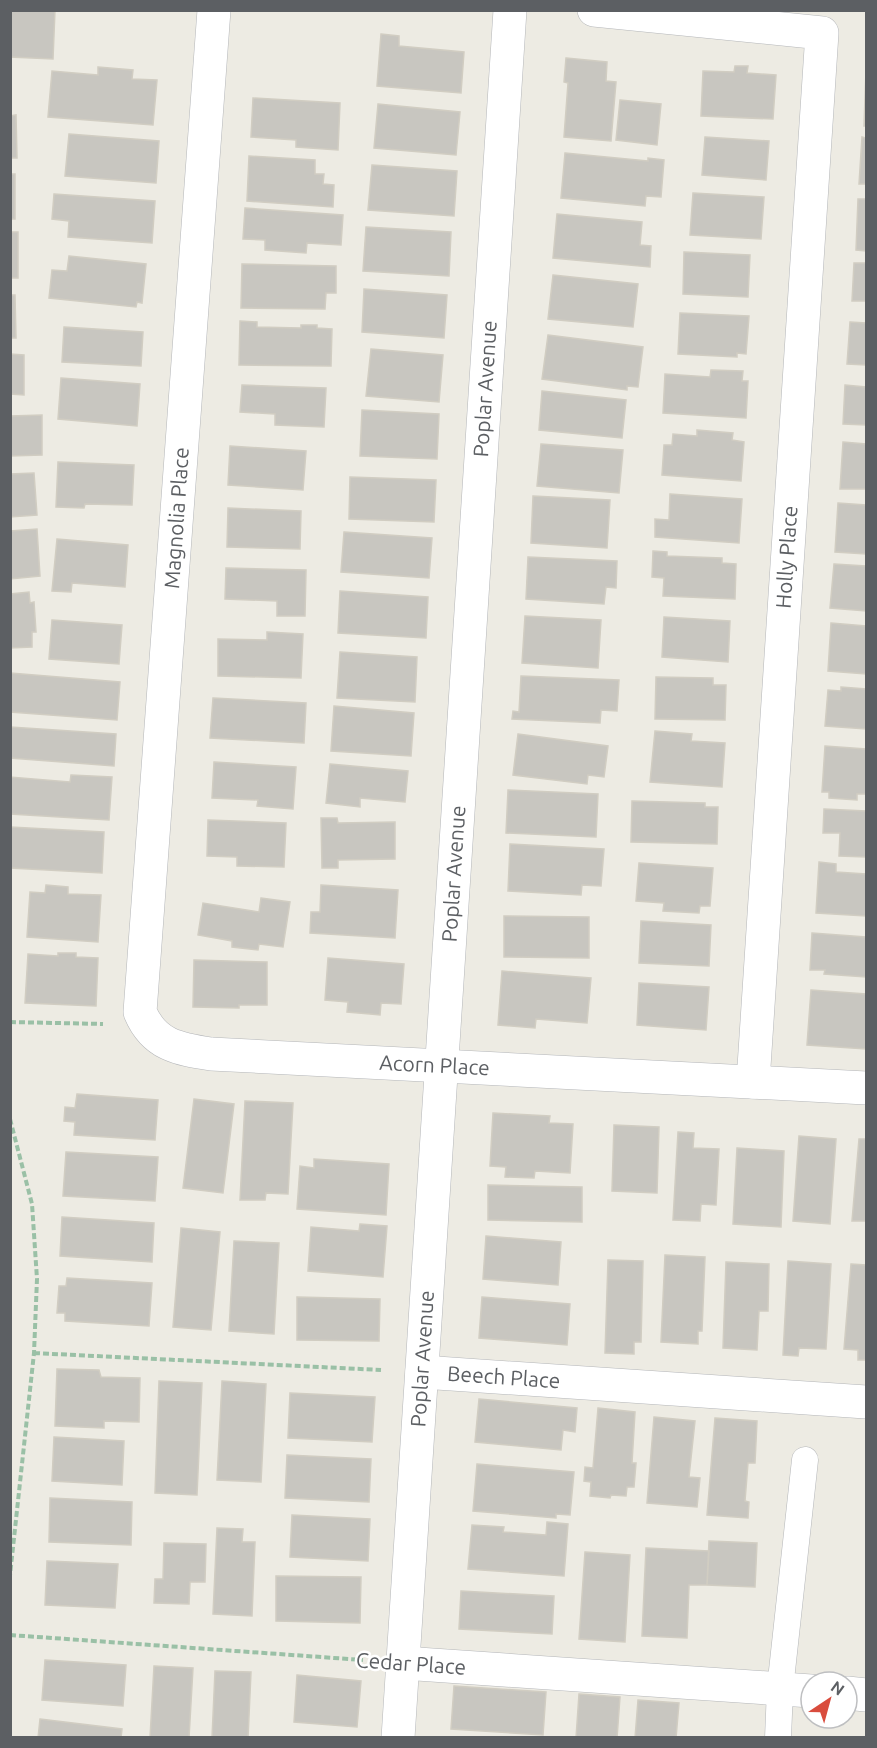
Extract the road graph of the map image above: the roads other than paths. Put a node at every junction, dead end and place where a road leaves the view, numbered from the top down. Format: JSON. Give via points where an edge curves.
{"nodes":[{"id":1,"x":214,"y":10,"type":"edge"},
{"id":2,"x":510,"y":10,"type":"edge"},
{"id":3,"x":594,"y":10,"type":"edge"},
{"id":4,"x":146,"y":1024,"type":"joint"},
{"id":5,"x":442,"y":1066,"type":"junction"},
{"id":6,"x":753,"y":1082,"type":"junction"},
{"id":7,"x":867,"y":1088,"type":"edge"},
{"id":8,"x":422,"y":1372,"type":"junction"},
{"id":9,"x":867,"y":1402,"type":"edge"},
{"id":10,"x":805,"y":1460,"type":"dead end"},
{"id":11,"x":403,"y":1663,"type":"junction"},
{"id":12,"x":795,"y":1690,"type":"edge"},
{"id":13,"x":398,"y":1737,"type":"edge"},
{"id":14,"x":778,"y":1737,"type":"edge"}],
"edges":[{"from":1,"to":4,"type":"street","name":"Magnolia Place","via":[[140,1012]]},
{"from":2,"to":5,"type":"street","name":"Poplar Avenue"},
{"from":3,"to":6,"type":"street","name":"Holly Place","via":[[822,33]]},
{"from":4,"to":5,"type":"street","name":"Acorn Place","via":[[158,1037],[180,1050]]},
{"from":5,"to":6,"type":"street","name":"Acorn Place"},
{"from":5,"to":8,"type":"street","name":"Poplar Avenue"},
{"from":6,"to":7,"type":"street","name":"Acorn Place"},
{"from":8,"to":9,"type":"street","name":"Beech Place"},
{"from":8,"to":11,"type":"street","name":"Poplar Avenue"},
{"from":10,"to":12,"type":"lane"},
{"from":11,"to":12,"type":"street","name":"Cedar Place"},
{"from":11,"to":13,"type":"street","name":"Poplar Avenue"},
{"from":12,"to":14,"type":"lane"}]}
